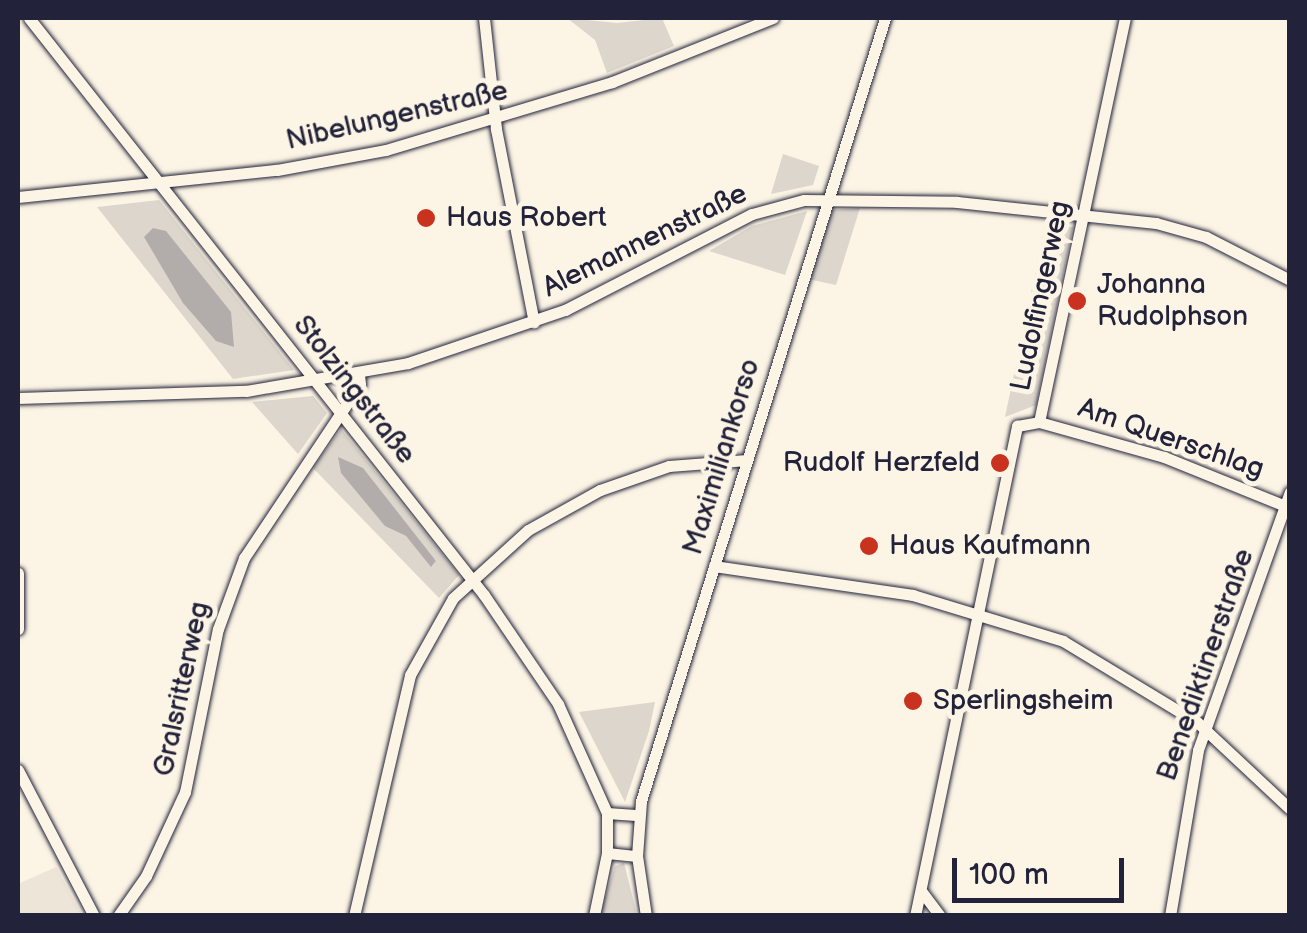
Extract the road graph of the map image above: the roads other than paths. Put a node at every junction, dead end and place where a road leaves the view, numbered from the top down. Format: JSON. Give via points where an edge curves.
{"nodes":[{"id":1,"x":29,"y":18,"type":"edge"},
{"id":2,"x":484,"y":18,"type":"edge"},
{"id":3,"x":773,"y":18,"type":"edge"},
{"id":4,"x":885,"y":18,"type":"edge"},
{"id":5,"x":1125,"y":18,"type":"edge"},
{"id":6,"x":495,"y":121,"type":"junction"},
{"id":7,"x":161,"y":184,"type":"junction"},
{"id":8,"x":18,"y":197,"type":"edge"},
{"id":9,"x":829,"y":199,"type":"junction"},
{"id":10,"x":1084,"y":212,"type":"junction"},
{"id":11,"x":1290,"y":280,"type":"edge"},
{"id":12,"x":534,"y":322,"type":"junction"},
{"id":13,"x":359,"y":374,"type":"junction"},
{"id":14,"x":317,"y":383,"type":"junction"},
{"id":15,"x":18,"y":398,"type":"edge"},
{"id":16,"x":341,"y":412,"type":"junction"},
{"id":17,"x":1039,"y":422,"type":"junction"},
{"id":18,"x":747,"y":460,"type":"junction"},
{"id":19,"x":1290,"y":492,"type":"edge"},
{"id":20,"x":1285,"y":506,"type":"junction"},
{"id":21,"x":714,"y":566,"type":"junction"},
{"id":22,"x":18,"y":573,"type":"edge"},
{"id":23,"x":471,"y":579,"type":"junction"},
{"id":24,"x":978,"y":610,"type":"junction"},
{"id":25,"x":18,"y":629,"type":"edge"},
{"id":26,"x":1205,"y":728,"type":"junction"},
{"id":27,"x":18,"y":770,"type":"edge"},
{"id":28,"x":1290,"y":809,"type":"edge"},
{"id":29,"x":607,"y":813,"type":"junction"},
{"id":30,"x":639,"y":815,"type":"junction"},
{"id":31,"x":608,"y":846,"type":"junction"},
{"id":32,"x":636,"y":856,"type":"junction"},
{"id":33,"x":922,"y":892,"type":"junction"},
{"id":34,"x":94,"y":916,"type":"edge"},
{"id":35,"x":118,"y":916,"type":"edge"},
{"id":36,"x":354,"y":916,"type":"edge"},
{"id":37,"x":594,"y":916,"type":"edge"},
{"id":38,"x":646,"y":916,"type":"edge"},
{"id":39,"x":916,"y":916,"type":"edge"},
{"id":40,"x":940,"y":916,"type":"edge"},
{"id":41,"x":1170,"y":916,"type":"edge"}],
"edges":[{"from":1,"to":7,"type":"street","name":"Stolzingstraße"},
{"from":2,"to":6,"type":"street"},
{"from":3,"to":6,"type":"street","name":"Nibelungenstraße"},
{"from":4,"to":9,"type":"street","name":"Maximiliankorso"},
{"from":5,"to":10,"type":"street","name":"Ludolfingerweg"},
{"from":6,"to":7,"type":"street","name":"Nibelungenstraße","via":[[277,170]]},
{"from":6,"to":12,"type":"street"},
{"from":7,"to":8,"type":"street","name":"Nibelungenstraße"},
{"from":7,"to":14,"type":"street","name":"Stolzingstraße"},
{"from":9,"to":10,"type":"street","name":"Alemannenstraße"},
{"from":9,"to":12,"type":"street","name":"Alemannenstraße","via":[[752,214]]},
{"from":9,"to":18,"type":"street","name":"Maximiliankorso"},
{"from":10,"to":11,"type":"street","name":"Alemannenstraße","via":[[1206,236]]},
{"from":10,"to":17,"type":"street","name":"Ludolfingerweg"},
{"from":12,"to":13,"type":"street","name":"Alemannenstraße"},
{"from":13,"to":14,"type":"street","name":"Alemannenstraße"},
{"from":13,"to":16,"type":"street","name":"Gralsritterweg","via":[[360,384]]},
{"from":14,"to":15,"type":"street","name":"Alemannenstraße"},
{"from":14,"to":16,"type":"street","name":"Stolzingstraße"},
{"from":16,"to":23,"type":"street","name":"Stolzingstraße"},
{"from":16,"to":35,"type":"street","name":"Gralsritterweg","via":[[244,558],[218,629],[185,792],[146,876]]},
{"from":17,"to":20,"type":"street","name":"Am Querschlag","via":[[1164,457]]},
{"from":17,"to":24,"type":"street","name":"Ludolfingerweg","via":[[1017,426]]},
{"from":18,"to":21,"type":"street","name":"Maximiliankorso"},
{"from":18,"to":23,"type":"street","via":[[669,466],[600,490],[528,530]]},
{"from":19,"to":20,"type":"street","name":"Benediktinerstraße"},
{"from":20,"to":26,"type":"street","name":"Benediktinerstraße"},
{"from":21,"to":24,"type":"street"},
{"from":21,"to":30,"type":"street","name":"Maximiliankorso"},
{"from":22,"to":25,"type":"street"},
{"from":23,"to":29,"type":"street","name":"Stolzingstraße","via":[[558,704]]},
{"from":23,"to":36,"type":"street","via":[[433,628],[410,675]]},
{"from":24,"to":26,"type":"street","via":[[1103,662]]},
{"from":24,"to":33,"type":"street","name":"Ludolfingerweg"},
{"from":26,"to":28,"type":"street"},
{"from":26,"to":41,"type":"street","name":"Benediktinerstraße","via":[[1184,810]]},
{"from":27,"to":34,"type":"street"},
{"from":29,"to":30,"type":"street"},
{"from":29,"to":31,"type":"street","name":"Stolzingstraße"},
{"from":30,"to":32,"type":"street","name":"Maximiliankorso"},
{"from":31,"to":32,"type":"street"},
{"from":31,"to":37,"type":"street","name":"Stolzingstraße"},
{"from":32,"to":38,"type":"street","name":"Maximiliankorso"},
{"from":33,"to":39,"type":"street","name":"Ludolfingerweg"},
{"from":33,"to":40,"type":"street"}]}
